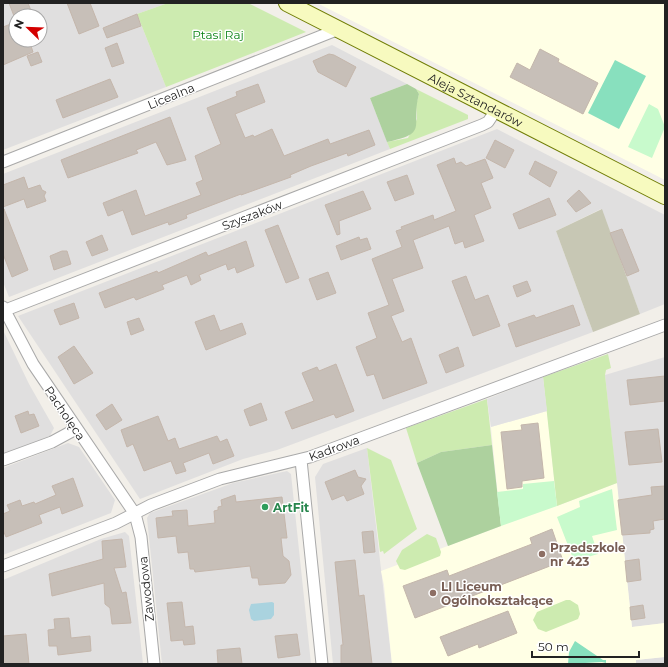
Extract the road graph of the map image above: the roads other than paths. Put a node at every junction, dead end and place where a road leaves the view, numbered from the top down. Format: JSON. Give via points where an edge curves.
{"nodes":[{"id":1,"x":287,"y":3,"type":"edge"},
{"id":2,"x":339,"y":29,"type":"junction"},
{"id":3,"x":496,"y":110,"type":"junction"},
{"id":4,"x":3,"y":162,"type":"edge"},
{"id":5,"x":665,"y":196,"type":"edge"},
{"id":6,"x":4,"y":310,"type":"edge"},
{"id":7,"x":665,"y":325,"type":"edge"},
{"id":8,"x":76,"y":429,"type":"junction"},
{"id":9,"x":3,"y":460,"type":"edge"},
{"id":10,"x":300,"y":460,"type":"junction"},
{"id":11,"x":135,"y":514,"type":"junction"},
{"id":12,"x":3,"y":566,"type":"edge"},
{"id":13,"x":154,"y":664,"type":"edge"},
{"id":14,"x":322,"y":664,"type":"edge"}],
"edges":[{"from":1,"to":2,"type":"street","name":"Aleja Sztandarów"},
{"from":2,"to":3,"type":"street","name":"Aleja Sztandarów"},
{"from":2,"to":4,"type":"street","name":"Licealna"},
{"from":3,"to":5,"type":"street","name":"Aleja Sztandarów"},
{"from":3,"to":6,"type":"street","name":"Szyszaków","via":[[488,122],[482,125]]},
{"from":6,"to":8,"type":"street","name":"Pacholęca","via":[[30,359]]},
{"from":7,"to":10,"type":"street","name":"Kadrowa"},
{"from":8,"to":9,"type":"street","via":[[52,442]]},
{"from":8,"to":11,"type":"street","name":"Pacholęca"},
{"from":10,"to":11,"type":"street","name":"Kadrowa","via":[[231,475],[151,505]]},
{"from":10,"to":14,"type":"street"},
{"from":11,"to":12,"type":"street","name":"Kadrowa"},
{"from":11,"to":13,"type":"street","name":"Zawodowa","via":[[141,537]]}]}
